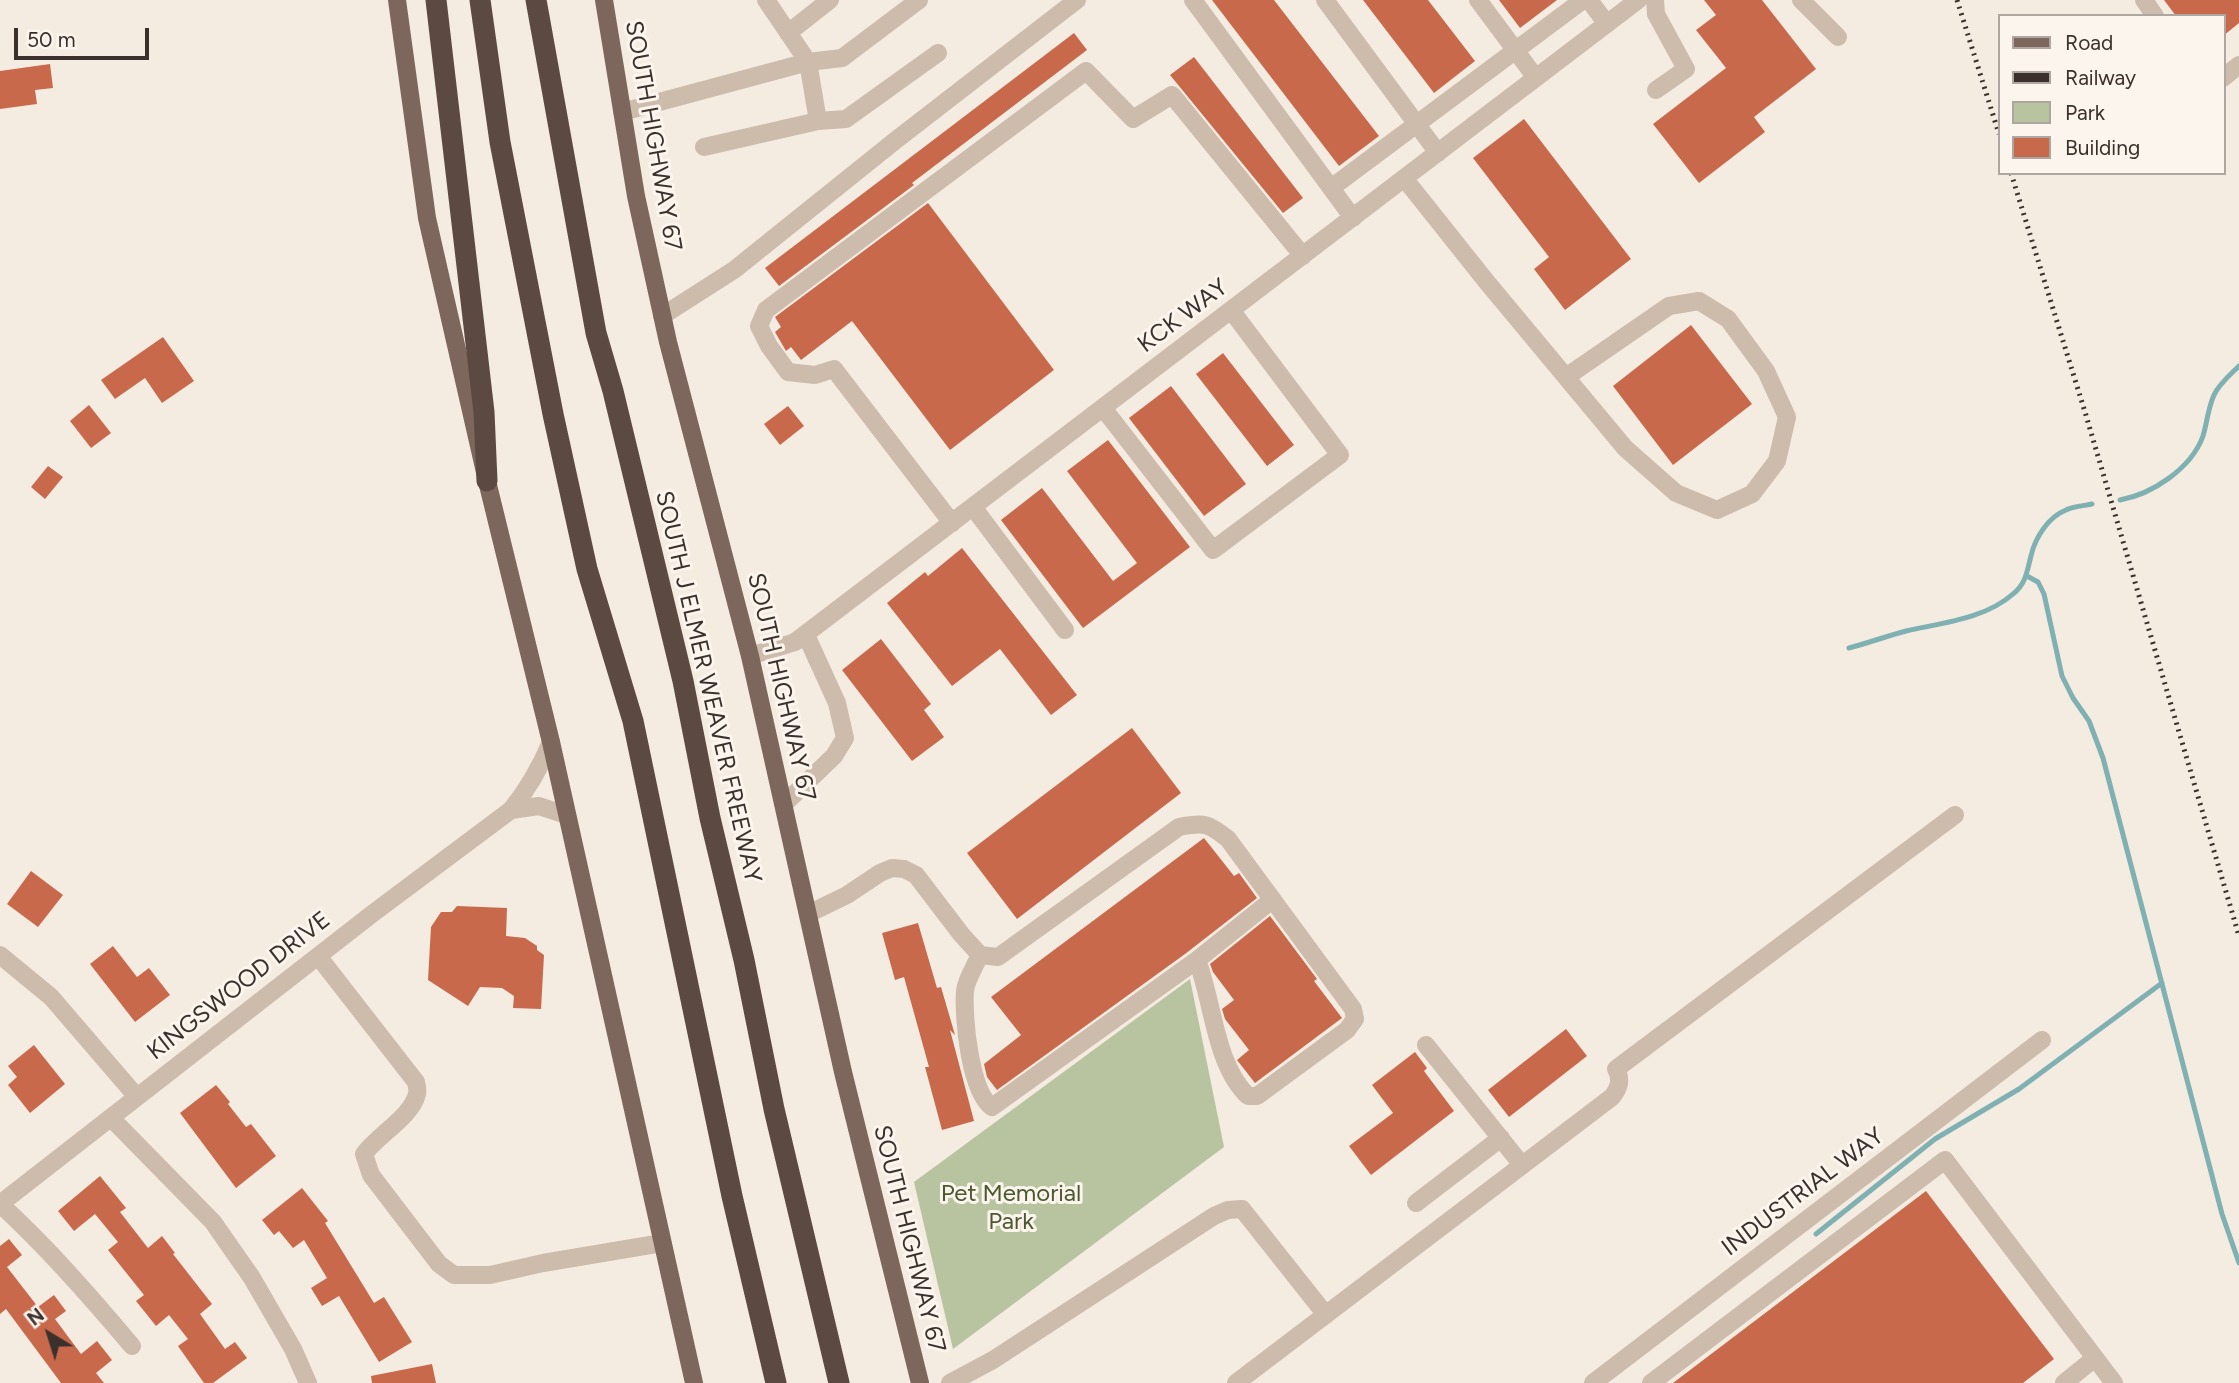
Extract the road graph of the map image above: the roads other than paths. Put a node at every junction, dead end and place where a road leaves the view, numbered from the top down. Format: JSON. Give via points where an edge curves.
{"nodes":[{"id":1,"x":397,"y":0,"type":"edge"},
{"id":2,"x":436,"y":0,"type":"edge"},
{"id":3,"x":480,"y":0,"type":"edge"},
{"id":4,"x":536,"y":0,"type":"edge"},
{"id":5,"x":604,"y":0,"type":"edge"},
{"id":6,"x":766,"y":0,"type":"edge"},
{"id":7,"x":830,"y":0,"type":"edge"},
{"id":8,"x":919,"y":0,"type":"edge"},
{"id":9,"x":1077,"y":0,"type":"edge"},
{"id":10,"x":1193,"y":0,"type":"edge"},
{"id":11,"x":1325,"y":0,"type":"edge"},
{"id":12,"x":1478,"y":0,"type":"edge"},
{"id":13,"x":1586,"y":0,"type":"edge"},
{"id":14,"x":1638,"y":0,"type":"edge"},
{"id":15,"x":1655,"y":0,"type":"edge"},
{"id":16,"x":1801,"y":0,"type":"edge"},
{"id":17,"x":1607,"y":24,"type":"junction"},
{"id":18,"x":788,"y":33,"type":"junction"},
{"id":19,"x":1838,"y":37,"type":"dead end"},
{"id":20,"x":1516,"y":51,"type":"junction"},
{"id":21,"x":938,"y":52,"type":"dead end"},
{"id":22,"x":808,"y":62,"type":"junction"},
{"id":23,"x":2239,"y":65,"type":"edge"},
{"id":24,"x":2225,"y":76,"type":"edge"},
{"id":25,"x":1536,"y":78,"type":"junction"},
{"id":26,"x":1656,"y":90,"type":"dead end"},
{"id":27,"x":622,"y":112,"type":"junction"},
{"id":28,"x":818,"y":121,"type":"junction"},
{"id":29,"x":1418,"y":125,"type":"junction"},
{"id":30,"x":704,"y":147,"type":"dead end"},
{"id":31,"x":1438,"y":153,"type":"junction"},
{"id":32,"x":1404,"y":178,"type":"junction"},
{"id":33,"x":1331,"y":188,"type":"junction"},
{"id":34,"x":1353,"y":218,"type":"junction"},
{"id":35,"x":1303,"y":256,"type":"junction"},
{"id":36,"x":1231,"y":310,"type":"junction"},
{"id":37,"x":662,"y":316,"type":"junction"},
{"id":38,"x":1566,"y":377,"type":"junction"},
{"id":39,"x":1103,"y":408,"type":"junction"},
{"id":40,"x":487,"y":481,"type":"junction"},
{"id":41,"x":973,"y":508,"type":"junction"},
{"id":42,"x":952,"y":523,"type":"junction"},
{"id":43,"x":1065,"y":630,"type":"dead end"},
{"id":44,"x":806,"y":635,"type":"junction"},
{"id":45,"x":750,"y":656,"type":"junction"},
{"id":46,"x":551,"y":742,"type":"junction"},
{"id":47,"x":783,"y":804,"type":"junction"},
{"id":48,"x":511,"y":810,"type":"junction"},
{"id":49,"x":566,"y":815,"type":"junction"},
{"id":50,"x":1955,"y":815,"type":"dead end"},
{"id":51,"x":1272,"y":900,"type":"junction"},
{"id":52,"x":808,"y":914,"type":"junction"},
{"id":53,"x":0,"y":955,"type":"edge"},
{"id":54,"x":980,"y":955,"type":"junction"},
{"id":55,"x":318,"y":956,"type":"junction"},
{"id":56,"x":1197,"y":960,"type":"junction"},
{"id":57,"x":2042,"y":1040,"type":"dead end"},
{"id":58,"x":1426,"y":1045,"type":"dead end"},
{"id":59,"x":137,"y":1097,"type":"junction"},
{"id":60,"x":112,"y":1119,"type":"junction"},
{"id":61,"x":1501,"y":1138,"type":"junction"},
{"id":62,"x":1522,"y":1165,"type":"junction"},
{"id":63,"x":1416,"y":1203,"type":"dead end"},
{"id":64,"x":0,"y":1204,"type":"edge"},
{"id":65,"x":662,"y":1243,"type":"junction"},
{"id":66,"x":1326,"y":1315,"type":"junction"},
{"id":67,"x":132,"y":1346,"type":"dead end"},
{"id":68,"x":2095,"y":1358,"type":"junction"},
{"id":69,"x":308,"y":1383,"type":"edge"},
{"id":70,"x":694,"y":1383,"type":"edge"},
{"id":71,"x":776,"y":1383,"type":"edge"},
{"id":72,"x":839,"y":1383,"type":"edge"},
{"id":73,"x":920,"y":1383,"type":"edge"},
{"id":74,"x":950,"y":1383,"type":"edge"},
{"id":75,"x":1236,"y":1383,"type":"edge"},
{"id":76,"x":1593,"y":1383,"type":"edge"},
{"id":77,"x":1651,"y":1383,"type":"edge"},
{"id":78,"x":2064,"y":1383,"type":"edge"},
{"id":79,"x":2114,"y":1383,"type":"edge"}],
"edges":[{"from":1,"to":40,"type":"main road","via":[[427,218]]},
{"from":2,"to":40,"type":"highway","via":[[484,412]]},
{"from":3,"to":71,"type":"highway","via":[[500,142],[587,569],[633,721],[732,1196]]},
{"from":4,"to":72,"type":"highway","name":"SOUTH J ELMER WEAVER FREEWAY","via":[[596,333],[683,681],[774,1109]]},
{"from":5,"to":27,"type":"main road","name":"SOUTH HIGHWAY 67"},
{"from":6,"to":18,"type":"street"},
{"from":7,"to":18,"type":"street"},
{"from":8,"to":22,"type":"street","via":[[842,58]]},
{"from":9,"to":37,"type":"street","via":[[734,271]]},
{"from":10,"to":33,"type":"street"},
{"from":11,"to":29,"type":"street"},
{"from":12,"to":20,"type":"street"},
{"from":13,"to":17,"type":"street"},
{"from":13,"to":20,"type":"street"},
{"from":14,"to":17,"type":"street","name":"KCK WAY"},
{"from":15,"to":26,"type":"street","via":[[1656,14],[1686,69]]},
{"from":16,"to":19,"type":"street"},
{"from":17,"to":25,"type":"street","name":"KCK WAY"},
{"from":18,"to":22,"type":"street"},
{"from":20,"to":25,"type":"street"},
{"from":20,"to":29,"type":"street"},
{"from":21,"to":28,"type":"street","via":[[846,118]]},
{"from":22,"to":27,"type":"street"},
{"from":22,"to":28,"type":"street"},
{"from":23,"to":24,"type":"street"},
{"from":25,"to":31,"type":"street","name":"KCK WAY"},
{"from":27,"to":37,"type":"main road","name":"SOUTH HIGHWAY 67"},
{"from":28,"to":30,"type":"street"},
{"from":29,"to":31,"type":"street"},
{"from":29,"to":33,"type":"street"},
{"from":31,"to":32,"type":"street","name":"KCK WAY"},
{"from":32,"to":34,"type":"street","name":"KCK WAY"},
{"from":32,"to":38,"type":"street"},
{"from":33,"to":34,"type":"street"},
{"from":34,"to":35,"type":"street","name":"KCK WAY"},
{"from":35,"to":36,"type":"street","name":"KCK WAY"},
{"from":35,"to":42,"type":"street","via":[[1172,95],[1133,120],[1086,71],[766,310],[759,326],[788,372],[815,375],[834,369]]},
{"from":36,"to":39,"type":"street","name":"KCK WAY"},
{"from":36,"to":39,"type":"street","via":[[1340,456],[1213,550]]},
{"from":37,"to":45,"type":"main road","name":"SOUTH HIGHWAY 67"},
{"from":38,"to":38,"type":"street","via":[[1625,448],[1676,493],[1717,510],[1752,494],[1777,461],[1787,417],[1766,371],[1728,319],[1699,301],[1669,306]]},
{"from":39,"to":41,"type":"street","name":"KCK WAY"},
{"from":40,"to":46,"type":"main road"},
{"from":41,"to":42,"type":"street","name":"KCK WAY"},
{"from":41,"to":43,"type":"street"},
{"from":42,"to":44,"type":"street","name":"KCK WAY"},
{"from":44,"to":45,"type":"street","name":"KCK WAY"},
{"from":44,"to":47,"type":"street","via":[[837,703],[845,738],[834,756]]},
{"from":45,"to":47,"type":"main road","name":"SOUTH HIGHWAY 67"},
{"from":46,"to":48,"type":"street","name":"KINGSWOOD DRIVE","via":[[540,769]]},
{"from":46,"to":49,"type":"main road"},
{"from":47,"to":52,"type":"main road","name":"SOUTH HIGHWAY 67"},
{"from":48,"to":49,"type":"street","via":[[539,806]]},
{"from":48,"to":55,"type":"street","name":"KINGSWOOD DRIVE"},
{"from":49,"to":65,"type":"main road"},
{"from":50,"to":62,"type":"street","via":[[1616,1069],[1620,1077],[1612,1097]]},
{"from":51,"to":54,"type":"street","via":[[1228,839],[1212,826],[1199,823],[1179,827],[998,957]]},
{"from":51,"to":56,"type":"street"},
{"from":51,"to":56,"type":"street","via":[[1353,1009],[1355,1019],[1347,1030],[1257,1096],[1242,1090],[1225,1060]]},
{"from":52,"to":54,"type":"street","via":[[880,873],[904,869],[916,876]]},
{"from":52,"to":73,"type":"main road","name":"SOUTH HIGHWAY 67"},
{"from":53,"to":59,"type":"street","via":[[51,997]]},
{"from":54,"to":56,"type":"street","via":[[965,989],[970,1061],[986,1103],[992,1107]]},
{"from":55,"to":59,"type":"street","name":"KINGSWOOD DRIVE"},
{"from":55,"to":65,"type":"street","via":[[416,1082],[417,1093],[406,1113],[364,1154],[371,1175],[439,1264],[453,1275],[490,1275]]},
{"from":57,"to":76,"type":"street","name":"INDUSTRIAL WAY"},
{"from":58,"to":61,"type":"street"},
{"from":59,"to":60,"type":"street","name":"KINGSWOOD DRIVE"},
{"from":60,"to":64,"type":"street","name":"KINGSWOOD DRIVE"},
{"from":60,"to":69,"type":"street","via":[[213,1222],[252,1278]]},
{"from":61,"to":62,"type":"street"},
{"from":61,"to":63,"type":"street"},
{"from":62,"to":66,"type":"street"},
{"from":64,"to":67,"type":"street","via":[[76,1280]]},
{"from":65,"to":70,"type":"main road"},
{"from":66,"to":74,"type":"street","via":[[1242,1209],[1228,1210]]},
{"from":66,"to":75,"type":"street"},
{"from":68,"to":77,"type":"street","via":[[1945,1160]]},
{"from":68,"to":78,"type":"street"},
{"from":68,"to":79,"type":"street"}]}
